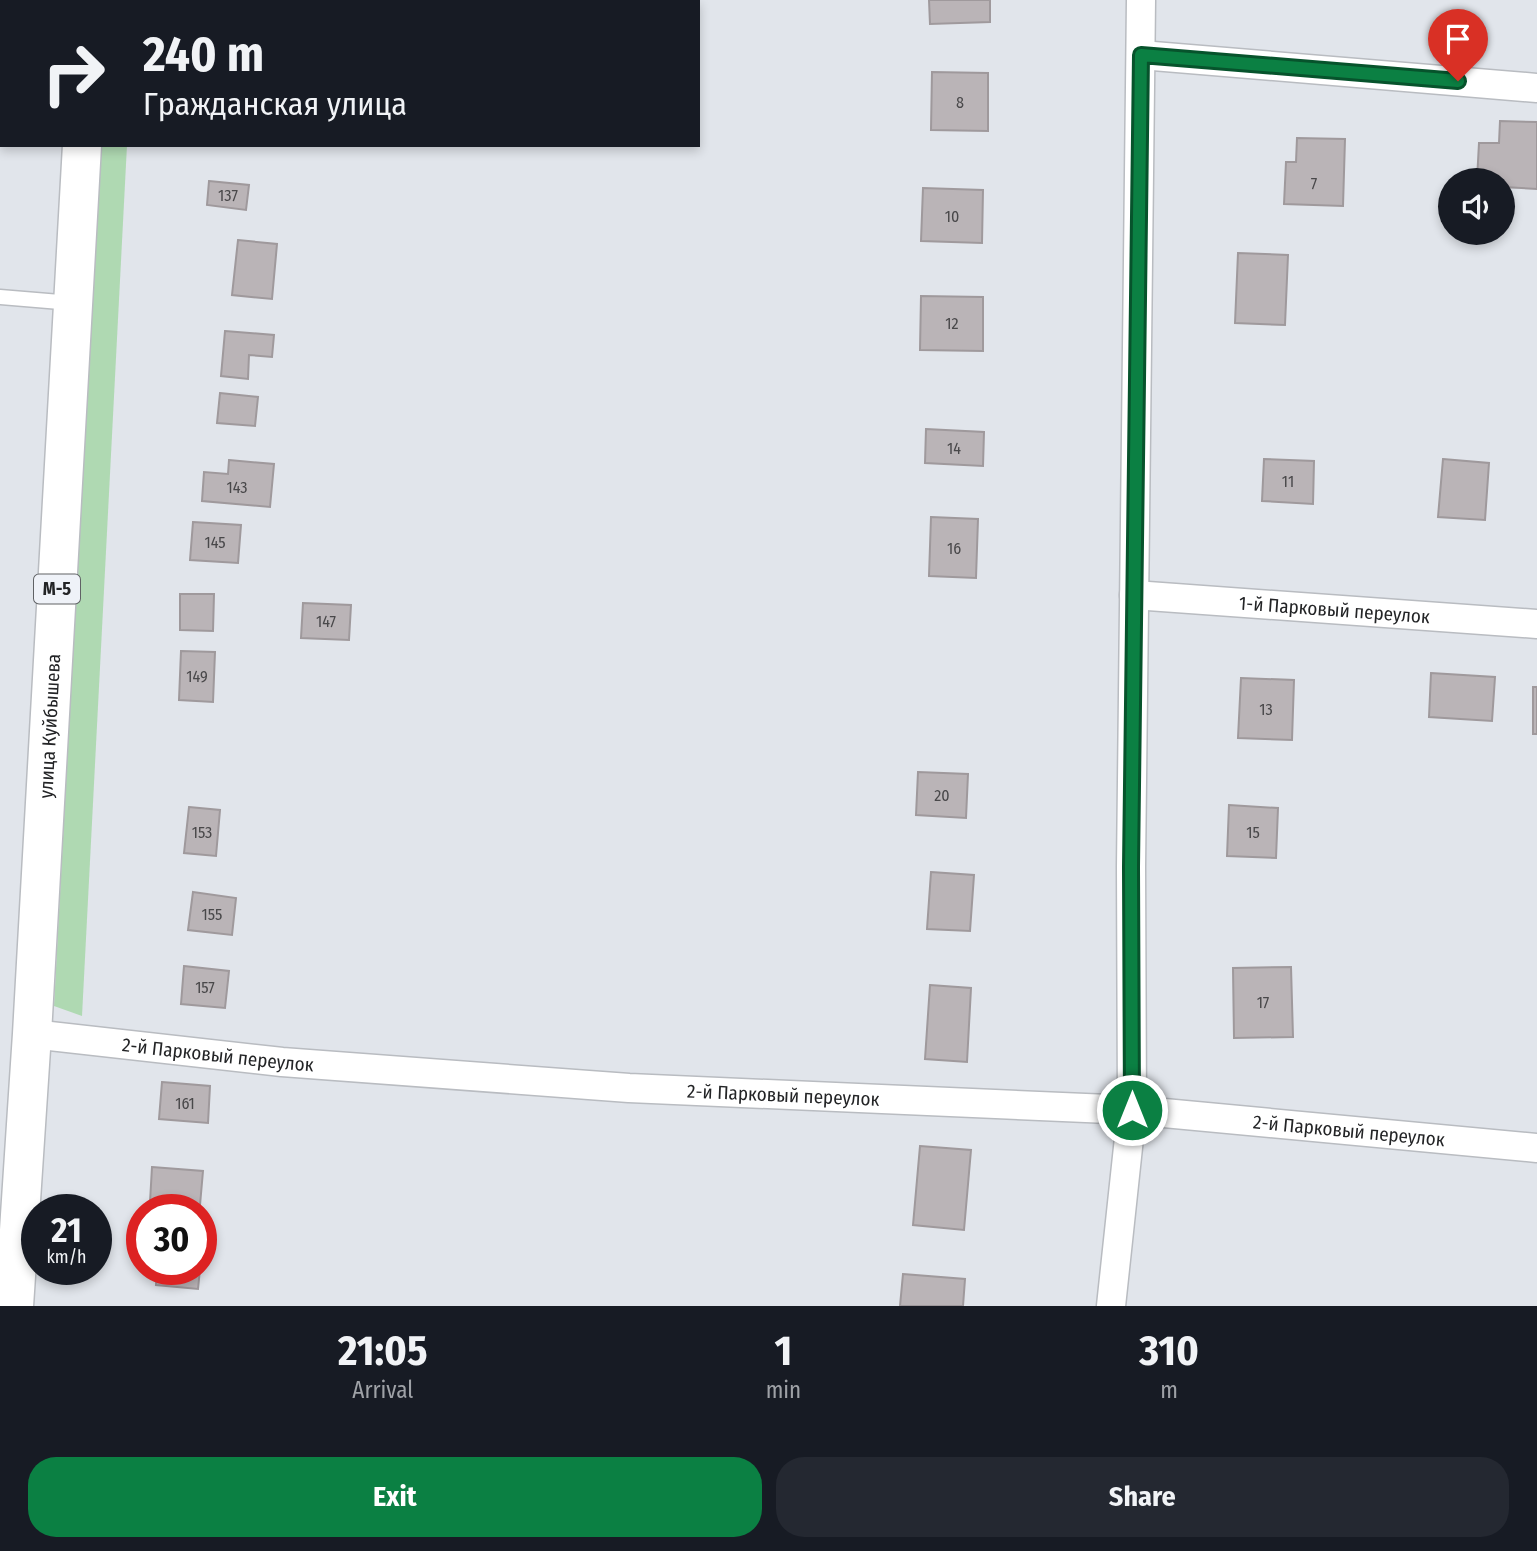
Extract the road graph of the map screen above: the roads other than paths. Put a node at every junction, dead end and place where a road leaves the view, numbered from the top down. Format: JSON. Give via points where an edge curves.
{"nodes":[{"id":1,"x":1141,"y":0,"type":"edge"},
{"id":2,"x":1141,"y":55,"type":"junction"},
{"id":3,"x":1537,"y":88,"type":"edge"},
{"id":4,"x":82,"y":147,"type":"edge"},
{"id":5,"x":0,"y":298,"type":"edge"},
{"id":6,"x":74,"y":303,"type":"junction"},
{"id":7,"x":1134,"y":595,"type":"junction"},
{"id":8,"x":1537,"y":624,"type":"edge"},
{"id":9,"x":32,"y":1034,"type":"junction"},
{"id":10,"x":1132,"y":1110,"type":"junction"},
{"id":11,"x":1537,"y":1148,"type":"edge"},
{"id":12,"x":14,"y":1306,"type":"edge"},
{"id":13,"x":1111,"y":1306,"type":"edge"}],
"edges":[{"from":1,"to":2,"type":"street"},
{"from":2,"to":3,"type":"street"},
{"from":2,"to":7,"type":"street"},
{"from":4,"to":6,"type":"highway","name":"улица Куйбышева","number":"М-5"},
{"from":5,"to":6,"type":"lane"},
{"from":6,"to":9,"type":"highway","name":"улица Куйбышева","number":"М-5"},
{"from":7,"to":8,"type":"street","name":"1-й Парковый переулок"},
{"from":7,"to":10,"type":"street"},
{"from":9,"to":10,"type":"street","name":"2-й Парковый переулок","via":[[282,1062],[602,1086]]},
{"from":9,"to":12,"type":"highway","name":"улица Куйбышева","number":"М-5"},
{"from":10,"to":11,"type":"street","name":"2-й Парковый переулок"},
{"from":10,"to":13,"type":"street"}]}
